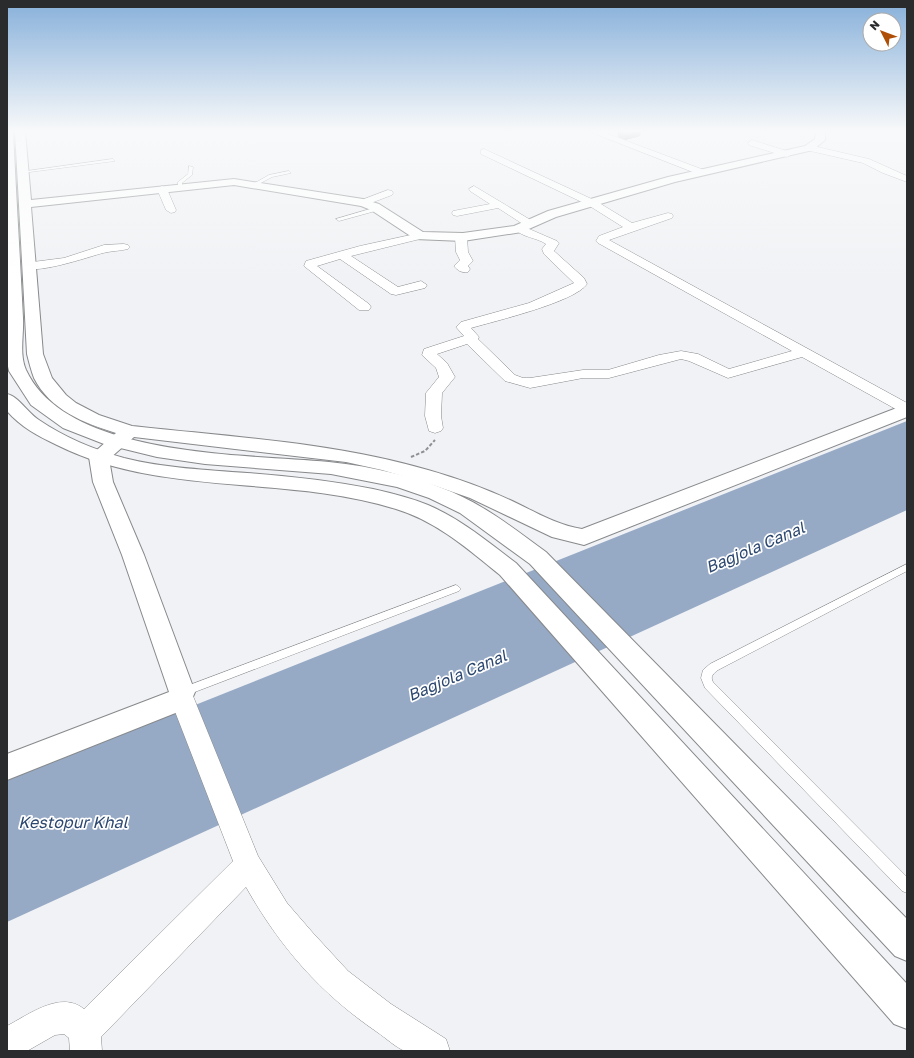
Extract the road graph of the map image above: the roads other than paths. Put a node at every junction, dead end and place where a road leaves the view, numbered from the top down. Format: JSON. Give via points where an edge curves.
{"nodes":[{"id":1,"x":15,"y":180,"type":"edge"},
{"id":2,"x":20,"y":180,"type":"edge"},
{"id":3,"x":183,"y":180,"type":"edge"},
{"id":4,"x":262,"y":180,"type":"edge"},
{"id":5,"x":544,"y":180,"type":"edge"},
{"id":6,"x":672,"y":180,"type":"edge"},
{"id":7,"x":255,"y":184,"type":"junction"},
{"id":8,"x":180,"y":186,"type":"junction"},
{"id":9,"x":162,"y":189,"type":"junction"},
{"id":10,"x":474,"y":189,"type":"dead end"},
{"id":11,"x":388,"y":193,"type":"dead end"},
{"id":12,"x":17,"y":198,"type":"edge"},
{"id":13,"x":363,"y":203,"type":"junction"},
{"id":14,"x":592,"y":203,"type":"junction"},
{"id":15,"x":499,"y":205,"type":"junction"},
{"id":16,"x":377,"y":209,"type":"junction"},
{"id":17,"x":171,"y":210,"type":"dead end"},
{"id":18,"x":457,"y":213,"type":"dead end"},
{"id":19,"x":668,"y":216,"type":"dead end"},
{"id":20,"x":339,"y":219,"type":"dead end"},
{"id":21,"x":525,"y":226,"type":"junction"},
{"id":22,"x":631,"y":227,"type":"junction"},
{"id":23,"x":420,"y":236,"type":"junction"},
{"id":24,"x":461,"y":237,"type":"junction"},
{"id":25,"x":124,"y":247,"type":"dead end"},
{"id":26,"x":342,"y":255,"type":"junction"},
{"id":27,"x":29,"y":266,"type":"junction"},
{"id":28,"x":464,"y":269,"type":"dead end"},
{"id":29,"x":421,"y":285,"type":"dead end"},
{"id":30,"x":364,"y":307,"type":"dead end"},
{"id":31,"x":470,"y":339,"type":"junction"},
{"id":32,"x":805,"y":352,"type":"junction"},
{"id":33,"x":7,"y":399,"type":"edge"},
{"id":34,"x":907,"y":409,"type":"edge"},
{"id":35,"x":434,"y":422,"type":"road end"},
{"id":36,"x":115,"y":443,"type":"junction"},
{"id":37,"x":907,"y":567,"type":"edge"},
{"id":38,"x":456,"y":589,"type":"dead end"},
{"id":39,"x":184,"y":700,"type":"junction"},
{"id":40,"x":7,"y":767,"type":"edge"},
{"id":41,"x":248,"y":865,"type":"junction"},
{"id":42,"x":907,"y":886,"type":"edge"},
{"id":43,"x":907,"y":944,"type":"edge"},
{"id":44,"x":907,"y":1011,"type":"edge"},
{"id":45,"x":85,"y":1041,"type":"edge"},
{"id":46,"x":7,"y":1044,"type":"edge"},
{"id":47,"x":434,"y":1051,"type":"edge"}],
"edges":[{"from":1,"to":12,"type":"street"},
{"from":2,"to":12,"type":"street"},
{"from":3,"to":8,"type":"lane"},
{"from":4,"to":7,"type":"lane"},
{"from":5,"to":14,"type":"street"},
{"from":6,"to":14,"type":"street"},
{"from":7,"to":8,"type":"street","via":[[224,182]]},
{"from":7,"to":13,"type":"street"},
{"from":8,"to":9,"type":"street"},
{"from":9,"to":12,"type":"street"},
{"from":9,"to":17,"type":"street"},
{"from":10,"to":15,"type":"street"},
{"from":11,"to":13,"type":"street"},
{"from":12,"to":27,"type":"street"},
{"from":12,"to":36,"type":"street","via":[[13,348],[18,371],[25,388],[53,414],[92,435]]},
{"from":13,"to":16,"type":"street"},
{"from":14,"to":21,"type":"street","via":[[552,214]]},
{"from":14,"to":22,"type":"street"},
{"from":15,"to":18,"type":"street"},
{"from":15,"to":21,"type":"street"},
{"from":16,"to":20,"type":"lane"},
{"from":16,"to":23,"type":"street"},
{"from":19,"to":22,"type":"street"},
{"from":21,"to":24,"type":"street","via":[[507,232]]},
{"from":21,"to":31,"type":"street","via":[[532,236],[553,243],[548,252],[581,284],[534,306],[466,325],[463,327],[472,337]]},
{"from":22,"to":32,"type":"street","via":[[601,240]]},
{"from":23,"to":24,"type":"street"},
{"from":23,"to":26,"type":"street"},
{"from":24,"to":28,"type":"street","via":[[462,252],[467,261],[460,266]]},
{"from":25,"to":27,"type":"street","via":[[104,249],[66,261]]},
{"from":26,"to":29,"type":"street","via":[[396,291]]},
{"from":26,"to":30,"type":"street","via":[[310,265]]},
{"from":27,"to":36,"type":"street","via":[[35,354],[43,378],[61,400],[75,410],[102,422]]},
{"from":31,"to":32,"type":"street","via":[[510,378],[530,383],[569,376],[609,374],[681,355],[693,357],[728,374]]},
{"from":31,"to":35,"type":"street","via":[[428,353],[446,372],[447,377],[434,392]]},
{"from":32,"to":34,"type":"street"},
{"from":33,"to":36,"type":"street","via":[[22,417],[36,428]]},
{"from":34,"to":36,"type":"street","via":[[584,537],[554,531],[461,487],[396,467],[346,456]]},
{"from":36,"to":39,"type":"street","via":[[103,482],[133,555]]},
{"from":36,"to":43,"type":"street","via":[[200,456],[331,468],[404,482],[469,509],[538,558]]},
{"from":36,"to":44,"type":"street","via":[[132,466],[298,484],[378,497],[405,504],[451,524],[508,569]]},
{"from":37,"to":42,"type":"lane","via":[[714,667],[707,673],[706,678],[709,685]]},
{"from":38,"to":39,"type":"lane"},
{"from":39,"to":40,"type":"street","via":[[178,700]]},
{"from":39,"to":41,"type":"street"},
{"from":41,"to":45,"type":"street"},
{"from":41,"to":47,"type":"street","via":[[277,913],[337,982],[380,1016]]},
{"from":45,"to":46,"type":"street","via":[[69,1017],[52,1020]]}]}
